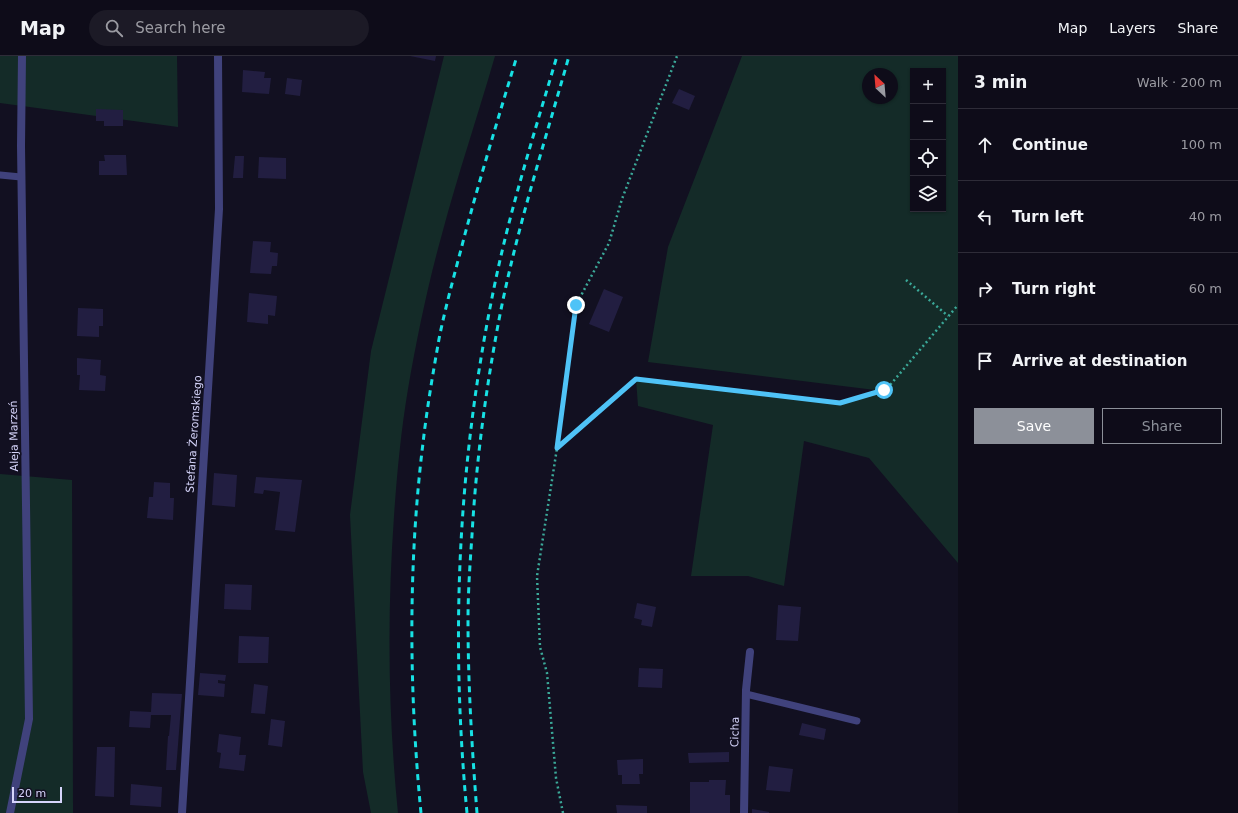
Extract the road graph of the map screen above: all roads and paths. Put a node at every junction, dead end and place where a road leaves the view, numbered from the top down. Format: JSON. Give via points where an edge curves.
{"nodes":[{"id":1,"x":22,"y":56,"type":"edge"},
{"id":2,"x":218,"y":56,"type":"edge"},
{"id":3,"x":677,"y":56,"type":"edge"},
{"id":4,"x":0,"y":175,"type":"edge"},
{"id":5,"x":21,"y":177,"type":"junction"},
{"id":6,"x":906,"y":280,"type":"dead end"},
{"id":7,"x":958,"y":305,"type":"edge"},
{"id":8,"x":948,"y":316,"type":"junction"},
{"id":9,"x":557,"y":448,"type":"junction"},
{"id":10,"x":750,"y":652,"type":"dead end"},
{"id":11,"x":746,"y":694,"type":"junction"},
{"id":12,"x":857,"y":721,"type":"dead end"},
{"id":13,"x":10,"y":813,"type":"edge"},
{"id":14,"x":182,"y":813,"type":"edge"},
{"id":15,"x":563,"y":813,"type":"edge"},
{"id":16,"x":744,"y":813,"type":"edge"}],
"edges":[{"from":1,"to":5,"type":"street","name":"Aleja Marzeń"},
{"from":2,"to":14,"type":"street","name":"Stefana Żeromskiego","via":[[219,209]]},
{"from":3,"to":9,"type":"path","via":[[622,199],[609,243],[576,305]]},
{"from":4,"to":5,"type":"lane"},
{"from":5,"to":13,"type":"street","name":"Aleja Marzeń","via":[[29,719]]},
{"from":6,"to":8,"type":"path"},
{"from":7,"to":8,"type":"path"},
{"from":8,"to":9,"type":"path","via":[[884,390],[840,403],[636,379]]},
{"from":9,"to":15,"type":"path","via":[[537,576],[540,647],[546,673],[556,778]]},
{"from":10,"to":11,"type":"street","name":"Cicha"},
{"from":11,"to":12,"type":"lane"},
{"from":11,"to":16,"type":"street","name":"Cicha"}]}
